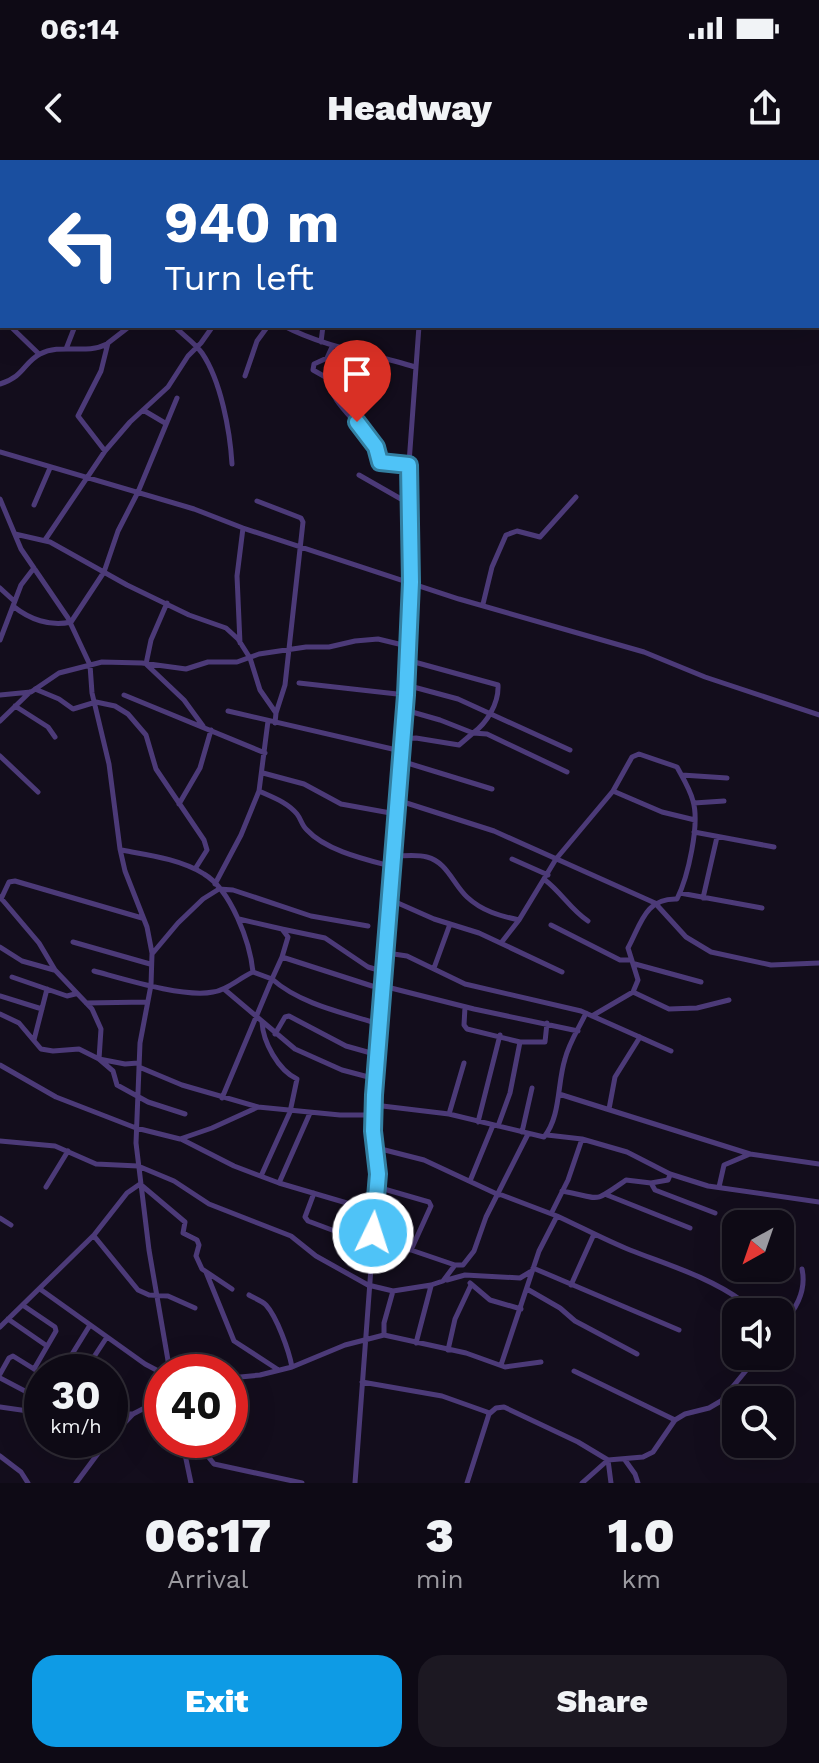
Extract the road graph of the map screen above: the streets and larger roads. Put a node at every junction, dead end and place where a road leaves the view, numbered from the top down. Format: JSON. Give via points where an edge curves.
{"nodes":[{"id":1,"x":12,"y":328,"type":"edge"},
{"id":2,"x":74,"y":328,"type":"edge"},
{"id":3,"x":127,"y":328,"type":"edge"},
{"id":4,"x":176,"y":328,"type":"edge"},
{"id":5,"x":211,"y":328,"type":"edge"},
{"id":6,"x":267,"y":328,"type":"edge"},
{"id":7,"x":289,"y":328,"type":"edge"},
{"id":8,"x":323,"y":328,"type":"edge"},
{"id":9,"x":419,"y":328,"type":"edge"},
{"id":10,"x":321,"y":342,"type":"junction"},
{"id":11,"x":108,"y":343,"type":"junction"},
{"id":12,"x":197,"y":347,"type":"junction"},
{"id":13,"x":332,"y":347,"type":"junction"},
{"id":14,"x":66,"y":349,"type":"junction"},
{"id":15,"x":39,"y":354,"type":"junction"},
{"id":16,"x":415,"y":367,"type":"junction"},
{"id":17,"x":245,"y":376,"type":"dead end"},
{"id":18,"x":0,"y":384,"type":"edge"},
{"id":19,"x":177,"y":398,"type":"dead end"},
{"id":20,"x":143,"y":410,"type":"junction"},
{"id":21,"x":165,"y":423,"type":"junction"},
{"id":22,"x":105,"y":451,"type":"junction"},
{"id":23,"x":0,"y":452,"type":"edge"},
{"id":24,"x":232,"y":464,"type":"dead end"},
{"id":25,"x":409,"y":465,"type":"junction"},
{"id":26,"x":50,"y":468,"type":"junction"},
{"id":27,"x":359,"y":475,"type":"dead end"},
{"id":28,"x":87,"y":479,"type":"junction"},
{"id":29,"x":138,"y":492,"type":"junction"},
{"id":30,"x":576,"y":497,"type":"dead end"},
{"id":31,"x":0,"y":499,"type":"edge"},
{"id":32,"x":257,"y":501,"type":"dead end"},
{"id":33,"x":409,"y":503,"type":"junction"},
{"id":34,"x":34,"y":505,"type":"dead end"},
{"id":35,"x":8,"y":520,"type":"junction"},
{"id":36,"x":2,"y":526,"type":"edge"},
{"id":37,"x":243,"y":528,"type":"junction"},
{"id":38,"x":14,"y":534,"type":"junction"},
{"id":39,"x":45,"y":540,"type":"junction"},
{"id":40,"x":300,"y":546,"type":"junction"},
{"id":41,"x":34,"y":568,"type":"junction"},
{"id":42,"x":104,"y":572,"type":"junction"},
{"id":43,"x":411,"y":582,"type":"junction"},
{"id":44,"x":0,"y":588,"type":"edge"},
{"id":45,"x":13,"y":603,"type":"junction"},
{"id":46,"x":167,"y":603,"type":"junction"},
{"id":47,"x":483,"y":604,"type":"junction"},
{"id":48,"x":71,"y":622,"type":"junction"},
{"id":49,"x":0,"y":640,"type":"edge"},
{"id":50,"x":240,"y":644,"type":"junction"},
{"id":51,"x":407,"y":646,"type":"junction"},
{"id":52,"x":290,"y":650,"type":"junction"},
{"id":53,"x":250,"y":658,"type":"junction"},
{"id":54,"x":407,"y":660,"type":"junction"},
{"id":55,"x":146,"y":664,"type":"junction"},
{"id":56,"x":90,"y":665,"type":"junction"},
{"id":57,"x":299,"y":683,"type":"dead end"},
{"id":58,"x":406,"y":685,"type":"junction"},
{"id":59,"x":33,"y":690,"type":"junction"},
{"id":60,"x":0,"y":695,"type":"edge"},
{"id":61,"x":124,"y":695,"type":"dead end"},
{"id":62,"x":406,"y":695,"type":"junction"},
{"id":63,"x":96,"y":702,"type":"junction"},
{"id":64,"x":15,"y":706,"type":"junction"},
{"id":65,"x":405,"y":710,"type":"junction"},
{"id":66,"x":228,"y":711,"type":"dead end"},
{"id":67,"x":276,"y":713,"type":"junction"},
{"id":68,"x":490,"y":714,"type":"junction"},
{"id":69,"x":819,"y":715,"type":"edge"},
{"id":70,"x":0,"y":721,"type":"edge"},
{"id":71,"x":272,"y":722,"type":"junction"},
{"id":72,"x":207,"y":729,"type":"junction"},
{"id":73,"x":473,"y":733,"type":"junction"},
{"id":74,"x":55,"y":737,"type":"dead end"},
{"id":75,"x":402,"y":739,"type":"junction"},
{"id":76,"x":570,"y":750,"type":"dead end"},
{"id":77,"x":401,"y":751,"type":"junction"},
{"id":78,"x":265,"y":753,"type":"junction"},
{"id":79,"x":0,"y":756,"type":"edge"},
{"id":80,"x":401,"y":761,"type":"junction"},
{"id":81,"x":567,"y":772,"type":"dead end"},
{"id":82,"x":263,"y":773,"type":"junction"},
{"id":83,"x":681,"y":775,"type":"junction"},
{"id":84,"x":727,"y":778,"type":"dead end"},
{"id":85,"x":492,"y":789,"type":"dead end"},
{"id":86,"x":259,"y":791,"type":"junction"},
{"id":87,"x":613,"y":791,"type":"junction"},
{"id":88,"x":38,"y":792,"type":"dead end"},
{"id":89,"x":397,"y":800,"type":"junction"},
{"id":90,"x":724,"y":801,"type":"dead end"},
{"id":91,"x":694,"y":803,"type":"junction"},
{"id":92,"x":179,"y":804,"type":"junction"},
{"id":93,"x":396,"y":814,"type":"junction"},
{"id":94,"x":695,"y":820,"type":"junction"},
{"id":95,"x":694,"y":832,"type":"junction"},
{"id":96,"x":717,"y":837,"type":"junction"},
{"id":97,"x":774,"y":847,"type":"dead end"},
{"id":98,"x":120,"y":849,"type":"junction"},
{"id":99,"x":394,"y":856,"type":"junction"},
{"id":100,"x":512,"y":859,"type":"dead end"},
{"id":101,"x":556,"y":859,"type":"junction"},
{"id":102,"x":394,"y":867,"type":"junction"},
{"id":103,"x":195,"y":869,"type":"junction"},
{"id":104,"x":546,"y":878,"type":"junction"},
{"id":105,"x":217,"y":886,"type":"junction"},
{"id":106,"x":680,"y":893,"type":"junction"},
{"id":107,"x":1,"y":898,"type":"edge"},
{"id":108,"x":703,"y":898,"type":"junction"},
{"id":109,"x":391,"y":900,"type":"junction"},
{"id":110,"x":655,"y":903,"type":"junction"},
{"id":111,"x":762,"y":908,"type":"dead end"},
{"id":112,"x":143,"y":918,"type":"junction"},
{"id":113,"x":238,"y":919,"type":"junction"},
{"id":114,"x":519,"y":920,"type":"junction"},
{"id":115,"x":588,"y":921,"type":"dead end"},
{"id":116,"x":450,"y":924,"type":"junction"},
{"id":117,"x":551,"y":925,"type":"dead end"},
{"id":118,"x":368,"y":926,"type":"dead end"},
{"id":119,"x":282,"y":929,"type":"junction"},
{"id":120,"x":73,"y":942,"type":"dead end"},
{"id":121,"x":501,"y":943,"type":"junction"},
{"id":122,"x":0,"y":947,"type":"edge"},
{"id":123,"x":387,"y":953,"type":"junction"},
{"id":124,"x":152,"y":954,"type":"junction"},
{"id":125,"x":282,"y":957,"type":"junction"},
{"id":126,"x":633,"y":962,"type":"junction"},
{"id":127,"x":819,"y":963,"type":"edge"},
{"id":128,"x":150,"y":964,"type":"junction"},
{"id":129,"x":434,"y":968,"type":"junction"},
{"id":130,"x":55,"y":970,"type":"junction"},
{"id":131,"x":94,"y":971,"type":"dead end"},
{"id":132,"x":253,"y":972,"type":"junction"},
{"id":133,"x":385,"y":972,"type":"junction"},
{"id":134,"x":562,"y":972,"type":"dead end"},
{"id":135,"x":12,"y":977,"type":"dead end"},
{"id":136,"x":272,"y":979,"type":"junction"},
{"id":137,"x":701,"y":982,"type":"dead end"},
{"id":138,"x":151,"y":985,"type":"junction"},
{"id":139,"x":383,"y":986,"type":"junction"},
{"id":140,"x":47,"y":989,"type":"junction"},
{"id":141,"x":224,"y":989,"type":"junction"},
{"id":142,"x":633,"y":992,"type":"junction"},
{"id":143,"x":76,"y":994,"type":"junction"},
{"id":144,"x":0,"y":996,"type":"edge"},
{"id":145,"x":729,"y":1000,"type":"dead end"},
{"id":146,"x":147,"y":1002,"type":"junction"},
{"id":147,"x":86,"y":1003,"type":"junction"},
{"id":148,"x":465,"y":1007,"type":"junction"},
{"id":149,"x":42,"y":1009,"type":"junction"},
{"id":150,"x":0,"y":1014,"type":"edge"},
{"id":151,"x":589,"y":1015,"type":"junction"},
{"id":152,"x":256,"y":1016,"type":"junction"},
{"id":153,"x":262,"y":1022,"type":"junction"},
{"id":154,"x":547,"y":1023,"type":"junction"},
{"id":155,"x":380,"y":1024,"type":"junction"},
{"id":156,"x":578,"y":1031,"type":"junction"},
{"id":157,"x":275,"y":1034,"type":"junction"},
{"id":158,"x":500,"y":1035,"type":"junction"},
{"id":159,"x":640,"y":1037,"type":"junction"},
{"id":160,"x":34,"y":1040,"type":"junction"},
{"id":161,"x":520,"y":1042,"type":"junction"},
{"id":162,"x":671,"y":1051,"type":"dead end"},
{"id":163,"x":378,"y":1055,"type":"junction"},
{"id":164,"x":99,"y":1059,"type":"junction"},
{"id":165,"x":464,"y":1063,"type":"dead end"},
{"id":166,"x":0,"y":1065,"type":"edge"},
{"id":167,"x":139,"y":1065,"type":"junction"},
{"id":168,"x":376,"y":1079,"type":"junction"},
{"id":169,"x":532,"y":1088,"type":"dead end"},
{"id":170,"x":559,"y":1094,"type":"junction"},
{"id":171,"x":137,"y":1096,"type":"junction"},
{"id":172,"x":222,"y":1098,"type":"junction"},
{"id":173,"x":374,"y":1105,"type":"junction"},
{"id":174,"x":258,"y":1107,"type":"junction"},
{"id":175,"x":609,"y":1109,"type":"junction"},
{"id":176,"x":290,"y":1112,"type":"junction"},
{"id":177,"x":310,"y":1113,"type":"junction"},
{"id":178,"x":185,"y":1114,"type":"dead end"},
{"id":179,"x":449,"y":1114,"type":"junction"},
{"id":180,"x":373,"y":1115,"type":"junction"},
{"id":181,"x":478,"y":1122,"type":"junction"},
{"id":182,"x":495,"y":1125,"type":"junction"},
{"id":183,"x":136,"y":1128,"type":"junction"},
{"id":184,"x":525,"y":1133,"type":"junction"},
{"id":185,"x":547,"y":1135,"type":"junction"},
{"id":186,"x":180,"y":1139,"type":"junction"},
{"id":187,"x":582,"y":1139,"type":"junction"},
{"id":188,"x":0,"y":1141,"type":"edge"},
{"id":189,"x":373,"y":1147,"type":"junction"},
{"id":190,"x":68,"y":1151,"type":"junction"},
{"id":191,"x":750,"y":1154,"type":"junction"},
{"id":192,"x":819,"y":1164,"type":"edge"},
{"id":193,"x":138,"y":1166,"type":"junction"},
{"id":194,"x":670,"y":1174,"type":"junction"},
{"id":195,"x":261,"y":1176,"type":"junction"},
{"id":196,"x":470,"y":1181,"type":"junction"},
{"id":197,"x":279,"y":1183,"type":"junction"},
{"id":198,"x":651,"y":1183,"type":"junction"},
{"id":199,"x":140,"y":1184,"type":"junction"},
{"id":200,"x":46,"y":1187,"type":"dead end"},
{"id":201,"x":377,"y":1187,"type":"junction"},
{"id":202,"x":719,"y":1187,"type":"junction"},
{"id":203,"x":562,"y":1191,"type":"junction"},
{"id":204,"x":314,"y":1193,"type":"junction"},
{"id":205,"x":499,"y":1194,"type":"junction"},
{"id":206,"x":606,"y":1195,"type":"junction"},
{"id":207,"x":819,"y":1202,"type":"edge"},
{"id":208,"x":374,"y":1211,"type":"junction"},
{"id":209,"x":715,"y":1213,"type":"dead end"},
{"id":210,"x":555,"y":1214,"type":"junction"},
{"id":211,"x":0,"y":1218,"type":"edge"},
{"id":212,"x":11,"y":1225,"type":"dead end"},
{"id":213,"x":690,"y":1228,"type":"dead end"},
{"id":214,"x":594,"y":1234,"type":"junction"},
{"id":215,"x":94,"y":1235,"type":"junction"},
{"id":216,"x":373,"y":1242,"type":"junction"},
{"id":217,"x":411,"y":1250,"type":"junction"},
{"id":218,"x":455,"y":1265,"type":"junction"},
{"id":219,"x":533,"y":1268,"type":"junction"},
{"id":220,"x":802,"y":1269,"type":"dead end"},
{"id":221,"x":206,"y":1272,"type":"junction"},
{"id":222,"x":465,"y":1275,"type":"junction"},
{"id":223,"x":443,"y":1281,"type":"junction"},
{"id":224,"x":368,"y":1285,"type":"junction"},
{"id":225,"x":431,"y":1285,"type":"junction"},
{"id":226,"x":471,"y":1285,"type":"junction"},
{"id":227,"x":571,"y":1285,"type":"junction"},
{"id":228,"x":40,"y":1289,"type":"junction"},
{"id":229,"x":232,"y":1289,"type":"dead end"},
{"id":230,"x":527,"y":1289,"type":"junction"},
{"id":231,"x":393,"y":1291,"type":"junction"},
{"id":232,"x":249,"y":1295,"type":"dead end"},
{"id":233,"x":156,"y":1296,"type":"junction"},
{"id":234,"x":738,"y":1298,"type":"edge"},
{"id":235,"x":24,"y":1306,"type":"junction"},
{"id":236,"x":794,"y":1307,"type":"edge"},
{"id":237,"x":195,"y":1308,"type":"dead end"},
{"id":238,"x":521,"y":1309,"type":"junction"},
{"id":239,"x":8,"y":1319,"type":"junction"},
{"id":240,"x":90,"y":1325,"type":"junction"},
{"id":241,"x":0,"y":1327,"type":"edge"},
{"id":242,"x":679,"y":1330,"type":"dead end"},
{"id":243,"x":384,"y":1335,"type":"junction"},
{"id":244,"x":107,"y":1337,"type":"junction"},
{"id":245,"x":367,"y":1338,"type":"junction"},
{"id":246,"x":416,"y":1343,"type":"junction"},
{"id":247,"x":47,"y":1346,"type":"junction"},
{"id":248,"x":448,"y":1350,"type":"junction"},
{"id":249,"x":42,"y":1354,"type":"edge"},
{"id":250,"x":72,"y":1354,"type":"edge"},
{"id":251,"x":96,"y":1354,"type":"edge"},
{"id":252,"x":167,"y":1354,"type":"edge"},
{"id":253,"x":637,"y":1354,"type":"dead end"},
{"id":254,"x":144,"y":1361,"type":"edge"},
{"id":255,"x":541,"y":1362,"type":"dead end"},
{"id":256,"x":24,"y":1363,"type":"edge"},
{"id":257,"x":501,"y":1365,"type":"junction"},
{"id":258,"x":292,"y":1367,"type":"junction"},
{"id":259,"x":278,"y":1370,"type":"junction"},
{"id":260,"x":746,"y":1370,"type":"edge"},
{"id":261,"x":574,"y":1371,"type":"dead end"},
{"id":262,"x":248,"y":1375,"type":"edge"},
{"id":263,"x":0,"y":1376,"type":"edge"},
{"id":264,"x":362,"y":1382,"type":"junction"},
{"id":265,"x":24,"y":1390,"type":"edge"},
{"id":266,"x":0,"y":1407,"type":"edge"},
{"id":267,"x":144,"y":1408,"type":"edge"},
{"id":268,"x":24,"y":1411,"type":"edge"},
{"id":269,"x":128,"y":1414,"type":"edge"},
{"id":270,"x":133,"y":1414,"type":"junction"},
{"id":271,"x":489,"y":1414,"type":"junction"},
{"id":272,"x":128,"y":1419,"type":"edge"},
{"id":273,"x":675,"y":1420,"type":"junction"},
{"id":274,"x":0,"y":1456,"type":"edge"},
{"id":275,"x":95,"y":1458,"type":"edge"},
{"id":276,"x":186,"y":1458,"type":"edge"},
{"id":277,"x":209,"y":1458,"type":"edge"},
{"id":278,"x":624,"y":1459,"type":"junction"},
{"id":279,"x":608,"y":1460,"type":"junction"},
{"id":280,"x":28,"y":1483,"type":"edge"},
{"id":281,"x":76,"y":1483,"type":"edge"},
{"id":282,"x":191,"y":1483,"type":"edge"},
{"id":283,"x":302,"y":1483,"type":"edge"},
{"id":284,"x":355,"y":1483,"type":"edge"},
{"id":285,"x":467,"y":1483,"type":"edge"},
{"id":286,"x":582,"y":1483,"type":"edge"},
{"id":287,"x":611,"y":1483,"type":"edge"},
{"id":288,"x":638,"y":1483,"type":"edge"}],
"edges":[{"from":1,"to":15,"type":"street"},
{"from":2,"to":14,"type":"street"},
{"from":3,"to":11,"type":"street"},
{"from":4,"to":12,"type":"street"},
{"from":5,"to":12,"type":"street"},
{"from":6,"to":17,"type":"street"},
{"from":7,"to":10,"type":"street"},
{"from":8,"to":10,"type":"street"},
{"from":9,"to":16,"type":"street"},
{"from":10,"to":13,"type":"street"},
{"from":11,"to":14,"type":"street","via":[[83,351]]},
{"from":11,"to":22,"type":"street","via":[[101,371],[78,416]]},
{"from":12,"to":20,"type":"street","via":[[168,387]]},
{"from":12,"to":24,"type":"street","via":[[217,382]]},
{"from":13,"to":16,"type":"street"},
{"from":13,"to":25,"type":"street","via":[[313,370],[329,379],[333,398],[368,435],[380,462]]},
{"from":14,"to":15,"type":"street"},
{"from":15,"to":18,"type":"street","via":[[24,372]]},
{"from":16,"to":25,"type":"street"},
{"from":19,"to":21,"type":"street"},
{"from":20,"to":21,"type":"street"},
{"from":20,"to":22,"type":"street"},
{"from":21,"to":29,"type":"street"},
{"from":22,"to":28,"type":"street"},
{"from":23,"to":26,"type":"street"},
{"from":25,"to":33,"type":"street"},
{"from":26,"to":28,"type":"street"},
{"from":26,"to":34,"type":"street"},
{"from":27,"to":33,"type":"street"},
{"from":28,"to":29,"type":"street"},
{"from":28,"to":39,"type":"street"},
{"from":29,"to":37,"type":"street"},
{"from":29,"to":42,"type":"street"},
{"from":30,"to":47,"type":"street","via":[[540,537],[517,531],[506,535]]},
{"from":31,"to":35,"type":"street"},
{"from":32,"to":40,"type":"street","via":[[301,518]]},
{"from":33,"to":43,"type":"street"},
{"from":35,"to":36,"type":"street"},
{"from":35,"to":38,"type":"street"},
{"from":37,"to":40,"type":"street"},
{"from":37,"to":50,"type":"street","via":[[237,576]]},
{"from":38,"to":39,"type":"street"},
{"from":38,"to":41,"type":"street"},
{"from":39,"to":42,"type":"street"},
{"from":40,"to":43,"type":"street"},
{"from":40,"to":52,"type":"street"},
{"from":41,"to":45,"type":"street"},
{"from":41,"to":48,"type":"street"},
{"from":42,"to":46,"type":"street"},
{"from":42,"to":48,"type":"street"},
{"from":43,"to":47,"type":"street"},
{"from":43,"to":51,"type":"street"},
{"from":44,"to":45,"type":"street"},
{"from":45,"to":48,"type":"street","via":[[46,624]]},
{"from":45,"to":49,"type":"street"},
{"from":46,"to":50,"type":"street","via":[[226,628]]},
{"from":46,"to":55,"type":"street"},
{"from":47,"to":69,"type":"street","via":[[644,652]]},
{"from":48,"to":56,"type":"street"},
{"from":50,"to":53,"type":"street"},
{"from":51,"to":52,"type":"street","via":[[378,639]]},
{"from":51,"to":54,"type":"street"},
{"from":52,"to":53,"type":"street"},
{"from":52,"to":67,"type":"street"},
{"from":53,"to":55,"type":"street","via":[[186,669]]},
{"from":53,"to":67,"type":"street","via":[[260,690]]},
{"from":54,"to":58,"type":"street"},
{"from":54,"to":68,"type":"street","via":[[498,685]]},
{"from":55,"to":56,"type":"street"},
{"from":55,"to":72,"type":"street"},
{"from":56,"to":59,"type":"street","via":[[59,673]]},
{"from":56,"to":63,"type":"street"},
{"from":57,"to":62,"type":"street"},
{"from":58,"to":62,"type":"street"},
{"from":58,"to":68,"type":"street"},
{"from":59,"to":60,"type":"street"},
{"from":59,"to":63,"type":"street","via":[[73,709]]},
{"from":59,"to":64,"type":"street"},
{"from":61,"to":72,"type":"street"},
{"from":62,"to":65,"type":"street"},
{"from":63,"to":92,"type":"street","via":[[115,706],[140,726],[156,769]]},
{"from":63,"to":98,"type":"street"},
{"from":64,"to":70,"type":"street"},
{"from":64,"to":74,"type":"street"},
{"from":65,"to":73,"type":"street"},
{"from":65,"to":75,"type":"street"},
{"from":66,"to":71,"type":"street"},
{"from":67,"to":71,"type":"street"},
{"from":68,"to":73,"type":"street"},
{"from":68,"to":76,"type":"street"},
{"from":71,"to":77,"type":"street"},
{"from":71,"to":78,"type":"street"},
{"from":72,"to":78,"type":"street"},
{"from":72,"to":92,"type":"street","via":[[200,768]]},
{"from":73,"to":75,"type":"street","via":[[459,745]]},
{"from":73,"to":81,"type":"street","via":[[487,734]]},
{"from":75,"to":77,"type":"street"},
{"from":77,"to":80,"type":"street"},
{"from":78,"to":82,"type":"street"},
{"from":79,"to":88,"type":"street"},
{"from":80,"to":85,"type":"street"},
{"from":80,"to":89,"type":"street"},
{"from":82,"to":86,"type":"street"},
{"from":82,"to":93,"type":"street","via":[[304,784],[341,804]]},
{"from":83,"to":84,"type":"street"},
{"from":83,"to":87,"type":"street","via":[[677,767],[639,754],[632,757]]},
{"from":83,"to":91,"type":"street"},
{"from":86,"to":102,"type":"street","via":[[285,803],[306,830],[324,842],[368,862]]},
{"from":86,"to":105,"type":"street"},
{"from":87,"to":94,"type":"street"},
{"from":87,"to":101,"type":"street"},
{"from":89,"to":93,"type":"street"},
{"from":89,"to":101,"type":"street","via":[[494,831]]},
{"from":90,"to":91,"type":"street"},
{"from":91,"to":94,"type":"street"},
{"from":92,"to":103,"type":"street","via":[[207,850]]},
{"from":93,"to":99,"type":"street"},
{"from":94,"to":95,"type":"street"},
{"from":95,"to":96,"type":"street"},
{"from":95,"to":106,"type":"street"},
{"from":96,"to":97,"type":"street"},
{"from":96,"to":108,"type":"street"},
{"from":98,"to":103,"type":"street"},
{"from":98,"to":112,"type":"street"},
{"from":99,"to":102,"type":"street"},
{"from":99,"to":114,"type":"street","via":[[428,857],[454,877],[476,905]]},
{"from":100,"to":104,"type":"street"},
{"from":101,"to":104,"type":"street"},
{"from":101,"to":110,"type":"street"},
{"from":102,"to":109,"type":"street"},
{"from":103,"to":105,"type":"street"},
{"from":104,"to":114,"type":"street"},
{"from":104,"to":115,"type":"street"},
{"from":105,"to":113,"type":"street"},
{"from":105,"to":118,"type":"street","via":[[311,916]]},
{"from":105,"to":124,"type":"street"},
{"from":106,"to":108,"type":"street"},
{"from":106,"to":110,"type":"street","via":[[677,899]]},
{"from":107,"to":112,"type":"street","via":[[15,881]]},
{"from":107,"to":130,"type":"street"},
{"from":108,"to":111,"type":"street"},
{"from":109,"to":116,"type":"street"},
{"from":109,"to":123,"type":"street"},
{"from":110,"to":126,"type":"street","via":[[628,948]]},
{"from":110,"to":127,"type":"street","via":[[686,937],[711,952],[771,965]]},
{"from":112,"to":124,"type":"street"},
{"from":113,"to":119,"type":"street"},
{"from":113,"to":132,"type":"street"},
{"from":114,"to":121,"type":"street"},
{"from":116,"to":121,"type":"street"},
{"from":116,"to":129,"type":"street"},
{"from":117,"to":126,"type":"street"},
{"from":119,"to":125,"type":"street","via":[[288,937]]},
{"from":119,"to":133,"type":"street","via":[[325,938],[368,967]]},
{"from":120,"to":128,"type":"street"},
{"from":121,"to":134,"type":"street"},
{"from":122,"to":130,"type":"street","via":[[22,961]]},
{"from":123,"to":129,"type":"street"},
{"from":123,"to":133,"type":"street"},
{"from":124,"to":128,"type":"street"},
{"from":125,"to":136,"type":"street"},
{"from":125,"to":139,"type":"street"},
{"from":126,"to":137,"type":"street"},
{"from":126,"to":142,"type":"street","via":[[638,980]]},
{"from":128,"to":138,"type":"street"},
{"from":129,"to":151,"type":"street","via":[[465,984]]},
{"from":130,"to":143,"type":"street"},
{"from":131,"to":138,"type":"street"},
{"from":132,"to":136,"type":"street"},
{"from":132,"to":141,"type":"street"},
{"from":133,"to":139,"type":"street"},
{"from":135,"to":140,"type":"street"},
{"from":136,"to":152,"type":"street"},
{"from":136,"to":155,"type":"street","via":[[317,1004]]},
{"from":138,"to":141,"type":"street","via":[[211,993]]},
{"from":138,"to":146,"type":"street"},
{"from":139,"to":148,"type":"street"},
{"from":139,"to":155,"type":"street"},
{"from":140,"to":143,"type":"street"},
{"from":140,"to":149,"type":"street"},
{"from":141,"to":152,"type":"street"},
{"from":142,"to":145,"type":"street","via":[[669,1009]]},
{"from":142,"to":151,"type":"street"},
{"from":143,"to":147,"type":"street"},
{"from":144,"to":149,"type":"street"},
{"from":146,"to":147,"type":"street"},
{"from":146,"to":167,"type":"street"},
{"from":147,"to":164,"type":"street","via":[[101,1029]]},
{"from":148,"to":154,"type":"street"},
{"from":148,"to":158,"type":"street","via":[[467,1029]]},
{"from":149,"to":160,"type":"street"},
{"from":150,"to":160,"type":"street","via":[[19,1023]]},
{"from":151,"to":156,"type":"street"},
{"from":151,"to":159,"type":"street"},
{"from":152,"to":153,"type":"street"},
{"from":152,"to":172,"type":"street"},
{"from":153,"to":157,"type":"street"},
{"from":153,"to":176,"type":"street","via":[[277,1062],[297,1079]]},
{"from":154,"to":156,"type":"street"},
{"from":154,"to":161,"type":"street","via":[[545,1042]]},
{"from":155,"to":163,"type":"street"},
{"from":156,"to":170,"type":"street","via":[[565,1057]]},
{"from":157,"to":163,"type":"street","via":[[289,1016],[346,1046]]},
{"from":157,"to":168,"type":"street","via":[[325,1064]]},
{"from":158,"to":161,"type":"street"},
{"from":158,"to":181,"type":"street"},
{"from":159,"to":162,"type":"street"},
{"from":159,"to":175,"type":"street","via":[[615,1077]]},
{"from":160,"to":164,"type":"street","via":[[41,1049],[79,1049]]},
{"from":161,"to":182,"type":"street","via":[[510,1093]]},
{"from":163,"to":168,"type":"street"},
{"from":164,"to":167,"type":"street"},
{"from":164,"to":171,"type":"street","via":[[113,1071],[117,1085]]},
{"from":165,"to":179,"type":"street"},
{"from":166,"to":183,"type":"street","via":[[56,1097]]},
{"from":167,"to":171,"type":"street"},
{"from":167,"to":172,"type":"street"},
{"from":168,"to":173,"type":"street"},
{"from":169,"to":184,"type":"street"},
{"from":170,"to":175,"type":"street"},
{"from":170,"to":185,"type":"street"},
{"from":171,"to":178,"type":"street"},
{"from":171,"to":183,"type":"street"},
{"from":172,"to":174,"type":"street"},
{"from":173,"to":179,"type":"street"},
{"from":173,"to":180,"type":"street"},
{"from":174,"to":176,"type":"street"},
{"from":174,"to":186,"type":"street"},
{"from":175,"to":191,"type":"street"},
{"from":176,"to":177,"type":"street"},
{"from":176,"to":195,"type":"street"},
{"from":177,"to":180,"type":"street"},
{"from":177,"to":197,"type":"street"},
{"from":179,"to":181,"type":"street"},
{"from":180,"to":189,"type":"street"},
{"from":181,"to":182,"type":"street"},
{"from":182,"to":184,"type":"street"},
{"from":182,"to":196,"type":"street"},
{"from":183,"to":186,"type":"street"},
{"from":183,"to":193,"type":"street"},
{"from":184,"to":185,"type":"street"},
{"from":184,"to":205,"type":"street"},
{"from":185,"to":187,"type":"street"},
{"from":186,"to":195,"type":"street"},
{"from":187,"to":194,"type":"street","via":[[627,1152]]},
{"from":187,"to":203,"type":"street"},
{"from":188,"to":190,"type":"street"},
{"from":189,"to":196,"type":"street","via":[[424,1160]]},
{"from":189,"to":201,"type":"street"},
{"from":190,"to":193,"type":"street","via":[[96,1164]]},
{"from":190,"to":200,"type":"street"},
{"from":191,"to":192,"type":"street"},
{"from":191,"to":202,"type":"street","via":[[724,1165]]},
{"from":193,"to":199,"type":"street"},
{"from":193,"to":224,"type":"street","via":[[209,1204],[291,1236]]},
{"from":194,"to":198,"type":"street","via":[[668,1180]]},
{"from":194,"to":202,"type":"street"},
{"from":195,"to":197,"type":"street"},
{"from":196,"to":205,"type":"street"},
{"from":197,"to":204,"type":"street"},
{"from":198,"to":206,"type":"street","via":[[626,1180]]},
{"from":198,"to":209,"type":"street","via":[[655,1190]]},
{"from":199,"to":215,"type":"street"},
{"from":199,"to":221,"type":"street","via":[[185,1222],[183,1233],[197,1240],[196,1256]]},
{"from":199,"to":233,"type":"street"},
{"from":201,"to":208,"type":"street"},
{"from":201,"to":217,"type":"street","via":[[429,1202]]},
{"from":202,"to":207,"type":"street"},
{"from":203,"to":206,"type":"street","via":[[591,1199]]},
{"from":203,"to":210,"type":"street"},
{"from":204,"to":208,"type":"street"},
{"from":204,"to":216,"type":"street","via":[[308,1221]]},
{"from":205,"to":210,"type":"street"},
{"from":205,"to":218,"type":"street","via":[[470,1257]]},
{"from":206,"to":213,"type":"street"},
{"from":208,"to":216,"type":"street"},
{"from":210,"to":214,"type":"street"},
{"from":210,"to":219,"type":"street"},
{"from":211,"to":212,"type":"street"},
{"from":214,"to":227,"type":"street"},
{"from":214,"to":234,"type":"street"},
{"from":215,"to":228,"type":"street"},
{"from":215,"to":233,"type":"street","via":[[138,1290]]},
{"from":216,"to":217,"type":"street"},
{"from":216,"to":224,"type":"street"},
{"from":217,"to":218,"type":"street"},
{"from":218,"to":223,"type":"street"},
{"from":219,"to":222,"type":"street","via":[[520,1278]]},
{"from":219,"to":227,"type":"street"},
{"from":219,"to":230,"type":"street"},
{"from":220,"to":236,"type":"street","via":[[805,1286]]},
{"from":221,"to":229,"type":"street"},
{"from":221,"to":259,"type":"street","via":[[234,1341]]},
{"from":222,"to":223,"type":"street"},
{"from":222,"to":226,"type":"street"},
{"from":223,"to":225,"type":"street"},
{"from":224,"to":231,"type":"street"},
{"from":224,"to":245,"type":"street"},
{"from":225,"to":231,"type":"street"},
{"from":225,"to":246,"type":"street"},
{"from":226,"to":238,"type":"street","via":[[490,1300]]},
{"from":226,"to":248,"type":"street"},
{"from":227,"to":242,"type":"street"},
{"from":228,"to":235,"type":"street"},
{"from":228,"to":240,"type":"street"},
{"from":230,"to":238,"type":"street"},
{"from":230,"to":253,"type":"street"},
{"from":231,"to":243,"type":"street"},
{"from":232,"to":258,"type":"street","via":[[269,1309]]},
{"from":233,"to":237,"type":"street"},
{"from":233,"to":252,"type":"street"},
{"from":235,"to":239,"type":"street"},
{"from":235,"to":247,"type":"street","via":[[55,1327]]},
{"from":238,"to":257,"type":"street"},
{"from":239,"to":241,"type":"street"},
{"from":239,"to":247,"type":"street"},
{"from":240,"to":244,"type":"street"},
{"from":240,"to":250,"type":"street"},
{"from":243,"to":245,"type":"street"},
{"from":243,"to":246,"type":"street"},
{"from":244,"to":251,"type":"street"},
{"from":244,"to":254,"type":"street"},
{"from":245,"to":258,"type":"street"},
{"from":245,"to":264,"type":"street"},
{"from":246,"to":248,"type":"street"},
{"from":247,"to":249,"type":"street"},
{"from":248,"to":257,"type":"street"},
{"from":255,"to":257,"type":"street"},
{"from":256,"to":263,"type":"street","via":[[9,1358]]},
{"from":258,"to":259,"type":"street"},
{"from":259,"to":262,"type":"street"},
{"from":260,"to":273,"type":"street","via":[[721,1401]]},
{"from":261,"to":273,"type":"street"},
{"from":263,"to":265,"type":"street"},
{"from":264,"to":271,"type":"street","via":[[442,1396]]},
{"from":264,"to":284,"type":"street"},
{"from":266,"to":268,"type":"street"},
{"from":267,"to":270,"type":"street"},
{"from":269,"to":270,"type":"street"},
{"from":270,"to":272,"type":"street"},
{"from":271,"to":279,"type":"street","via":[[504,1407]]},
{"from":271,"to":285,"type":"street"},
{"from":273,"to":278,"type":"street","via":[[653,1452]]},
{"from":274,"to":280,"type":"street"},
{"from":275,"to":281,"type":"street"},
{"from":276,"to":282,"type":"street"},
{"from":277,"to":283,"type":"street","via":[[214,1464]]},
{"from":278,"to":279,"type":"street"},
{"from":278,"to":288,"type":"street"},
{"from":279,"to":286,"type":"street"},
{"from":279,"to":287,"type":"street"}]}
